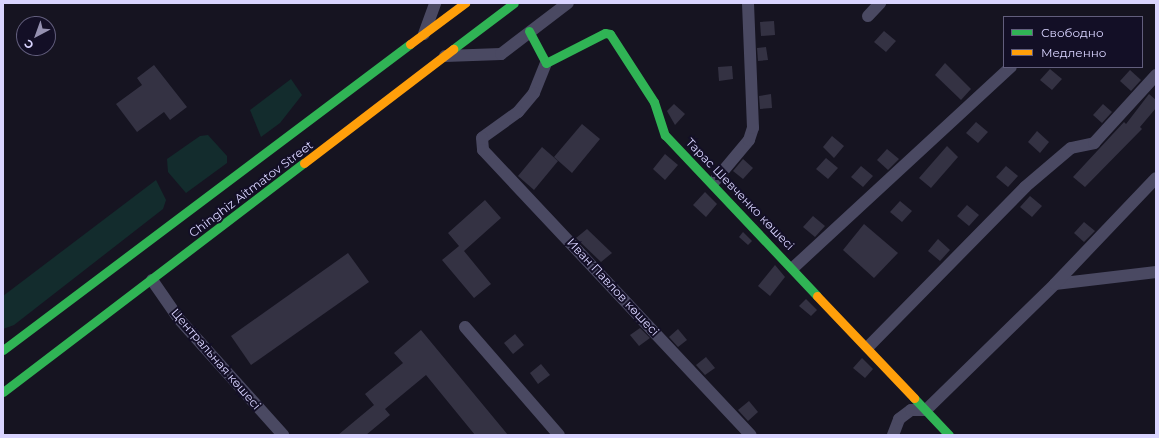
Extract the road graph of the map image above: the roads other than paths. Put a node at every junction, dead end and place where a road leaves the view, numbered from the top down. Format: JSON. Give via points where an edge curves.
{"nodes":[{"id":1,"x":435,"y":3,"type":"edge"},
{"id":2,"x":465,"y":3,"type":"edge"},
{"id":3,"x":514,"y":3,"type":"edge"},
{"id":4,"x":568,"y":3,"type":"edge"},
{"id":5,"x":748,"y":3,"type":"edge"},
{"id":6,"x":880,"y":3,"type":"edge"},
{"id":7,"x":868,"y":16,"type":"dead end"},
{"id":8,"x":529,"y":31,"type":"junction"},
{"id":9,"x":424,"y":34,"type":"junction"},
{"id":10,"x":445,"y":56,"type":"junction"},
{"id":11,"x":546,"y":63,"type":"junction"},
{"id":12,"x":1010,"y":68,"type":"edge"},
{"id":13,"x":1156,"y":75,"type":"edge"},
{"id":14,"x":1156,"y":178,"type":"edge"},
{"id":15,"x":713,"y":183,"type":"junction"},
{"id":16,"x":794,"y":267,"type":"junction"},
{"id":17,"x":1156,"y":272,"type":"edge"},
{"id":18,"x":152,"y":280,"type":"junction"},
{"id":19,"x":1055,"y":284,"type":"junction"},
{"id":20,"x":465,"y":327,"type":"dead end"},
{"id":21,"x":868,"y":347,"type":"junction"},
{"id":22,"x":3,"y":350,"type":"edge"},
{"id":23,"x":3,"y":392,"type":"edge"},
{"id":24,"x":926,"y":410,"type":"junction"},
{"id":25,"x":283,"y":435,"type":"edge"},
{"id":26,"x":559,"y":435,"type":"edge"},
{"id":27,"x":750,"y":435,"type":"edge"},
{"id":28,"x":894,"y":435,"type":"edge"},
{"id":29,"x":949,"y":435,"type":"edge"}],
"edges":[{"from":1,"to":9,"type":"street"},
{"from":2,"to":9,"type":"main road","name":"Chinghiz Aitmatov Street"},
{"from":3,"to":10,"type":"main road","name":"Chinghiz Aitmatov Street"},
{"from":4,"to":8,"type":"street"},
{"from":5,"to":15,"type":"street","via":[[753,128],[749,140]]},
{"from":6,"to":7,"type":"street"},
{"from":8,"to":10,"type":"street","via":[[501,54]]},
{"from":8,"to":11,"type":"main road"},
{"from":9,"to":22,"type":"main road","name":"Chinghiz Aitmatov Street"},
{"from":10,"to":18,"type":"main road","name":"Chinghiz Aitmatov Street"},
{"from":11,"to":15,"type":"main road","name":"Тарас Шевченко көшесі","via":[[604,33],[610,34],[654,102],[665,135]]},
{"from":11,"to":27,"type":"street","name":"Иван Павлов көшесі","via":[[534,93],[518,112],[482,138],[483,150]]},
{"from":12,"to":16,"type":"street"},
{"from":13,"to":21,"type":"street","via":[[1094,143],[1071,148],[1025,187]]},
{"from":14,"to":19,"type":"street"},
{"from":15,"to":16,"type":"main road","name":"Тарас Шевченко көшесі"},
{"from":16,"to":21,"type":"main road","name":"Тарас Шевченко көшесі"},
{"from":17,"to":19,"type":"street"},
{"from":18,"to":23,"type":"main road","name":"Chinghiz Aitmatov Street"},
{"from":18,"to":25,"type":"street","name":"Центральная көшесі","via":[[179,319]]},
{"from":19,"to":24,"type":"street"},
{"from":20,"to":26,"type":"street"},
{"from":21,"to":24,"type":"main road","name":"Тарас Шевченко көшесі"},
{"from":24,"to":28,"type":"street","via":[[911,410],[900,419]]},
{"from":24,"to":29,"type":"main road","name":"Тарас Шевченко көшесі"}]}
